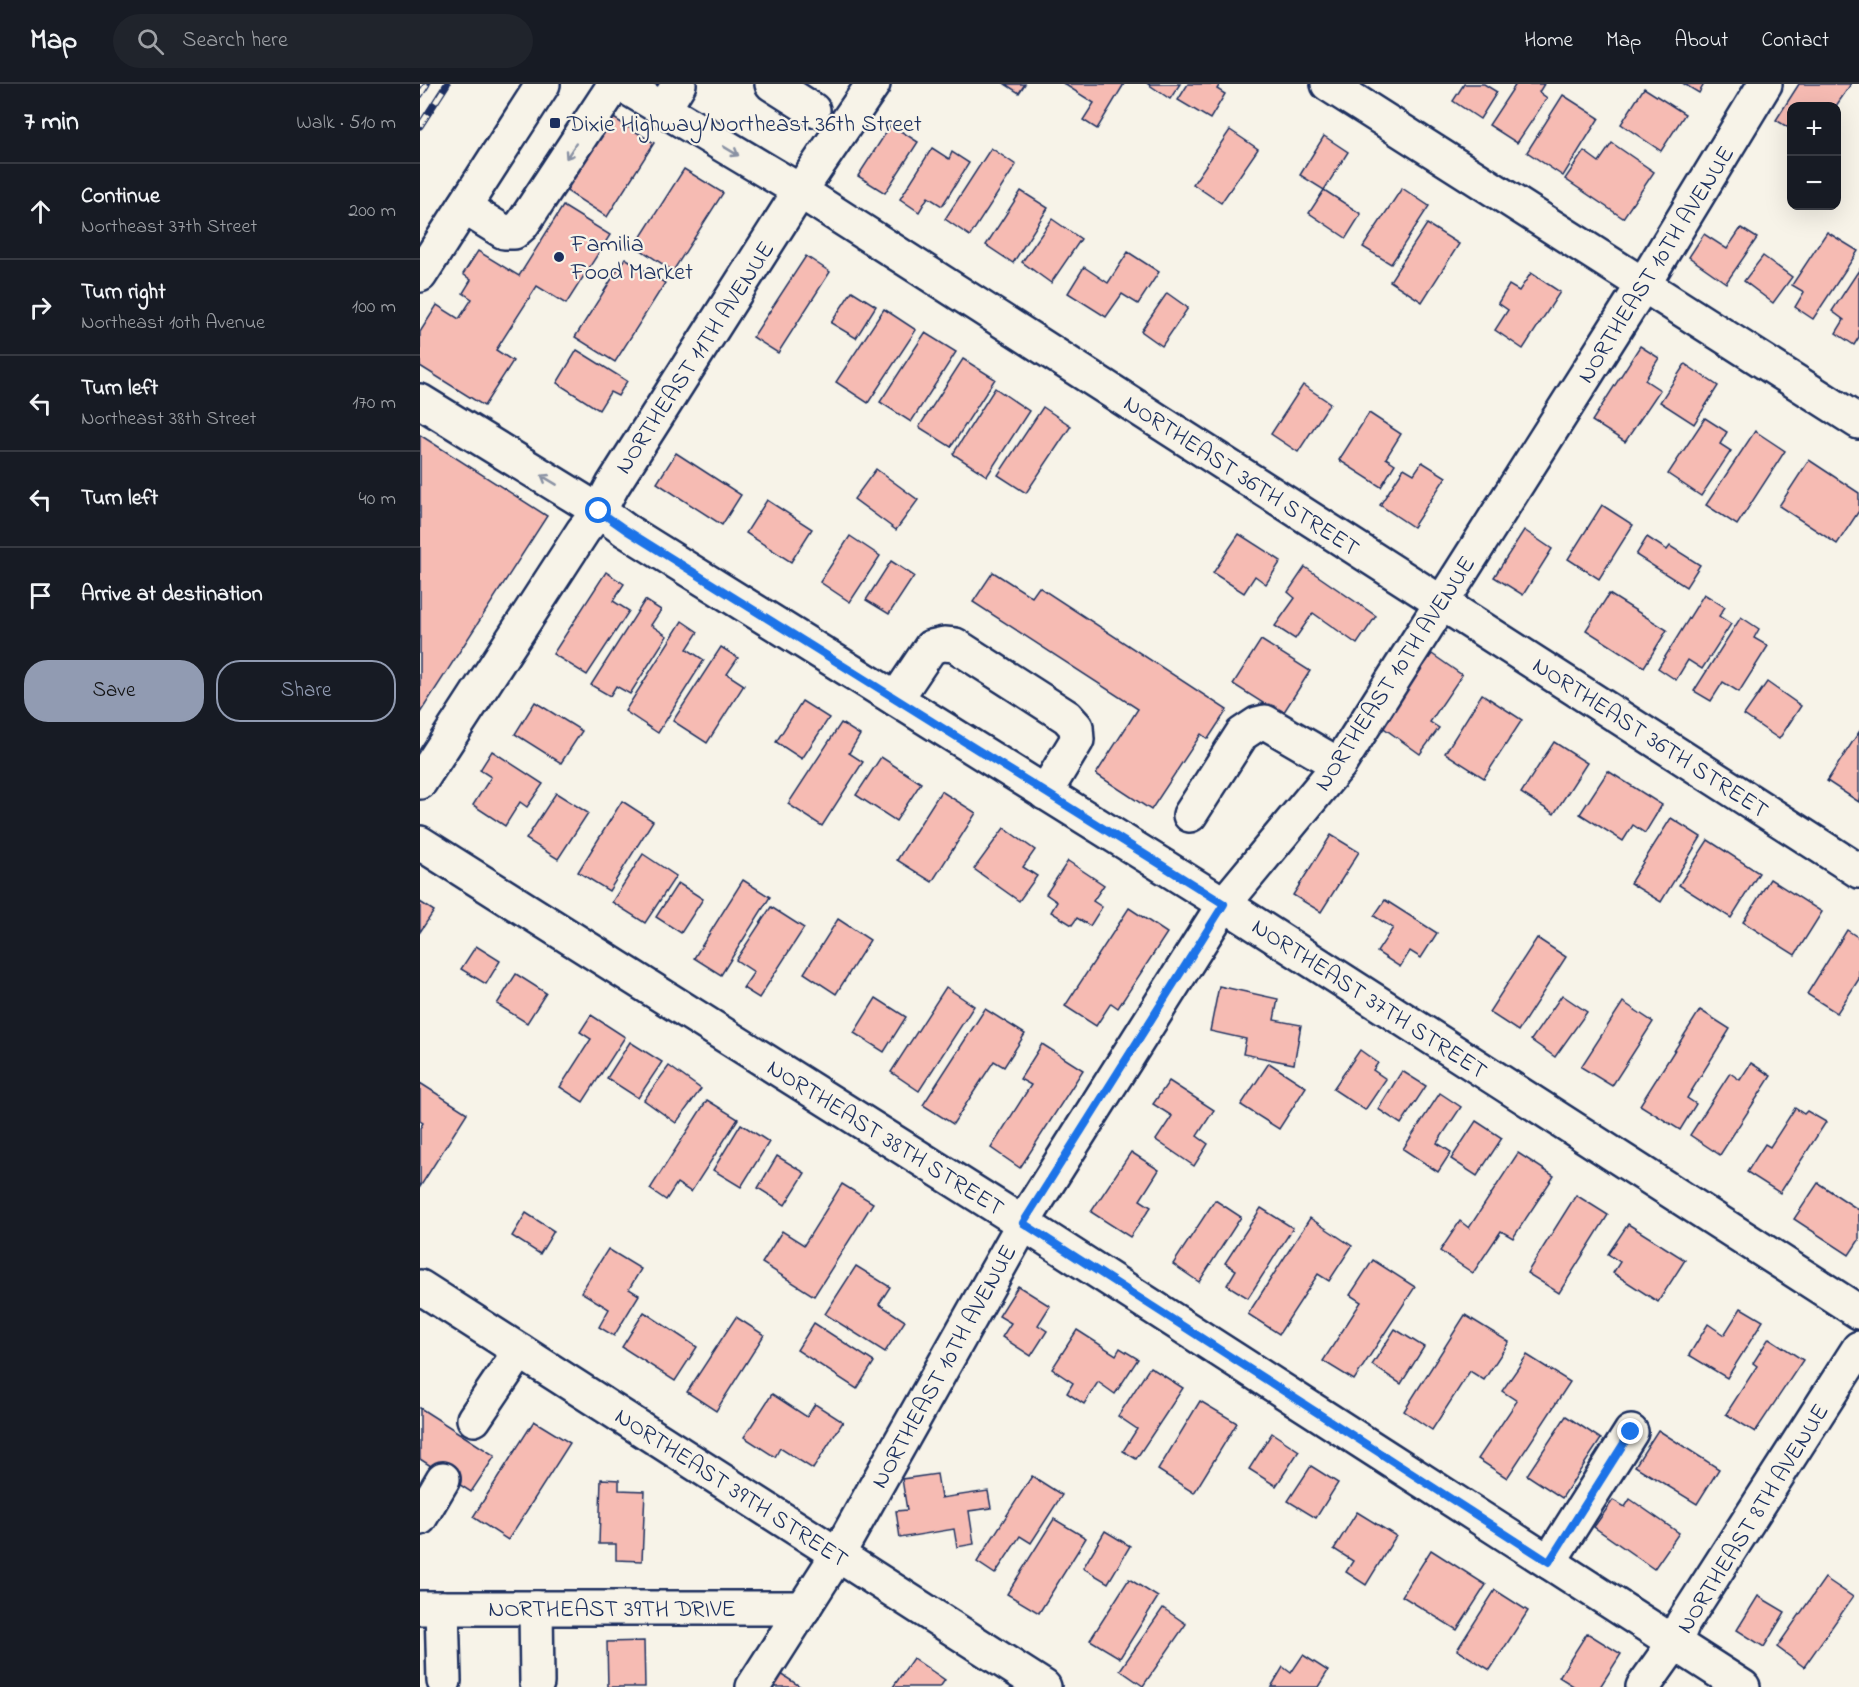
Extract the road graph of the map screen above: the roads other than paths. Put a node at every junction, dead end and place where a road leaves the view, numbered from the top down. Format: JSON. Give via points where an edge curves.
{"nodes":[{"id":1,"x":615,"y":84,"type":"edge"},
{"id":2,"x":621,"y":84,"type":"edge"},
{"id":3,"x":772,"y":84,"type":"edge"},
{"id":4,"x":873,"y":84,"type":"edge"},
{"id":5,"x":1328,"y":84,"type":"edge"},
{"id":6,"x":1765,"y":84,"type":"edge"},
{"id":7,"x":538,"y":87,"type":"edge"},
{"id":8,"x":671,"y":97,"type":"edge"},
{"id":9,"x":813,"y":110,"type":"dead end"},
{"id":10,"x":800,"y":191,"type":"junction"},
{"id":11,"x":464,"y":207,"type":"junction"},
{"id":12,"x":420,"y":275,"type":"edge"},
{"id":13,"x":1643,"y":285,"type":"junction"},
{"id":14,"x":420,"y":401,"type":"edge"},
{"id":15,"x":1859,"y":422,"type":"edge"},
{"id":16,"x":599,"y":511,"type":"junction"},
{"id":17,"x":1441,"y":603,"type":"junction"},
{"id":18,"x":896,"y":699,"type":"junction"},
{"id":19,"x":1339,"y":765,"type":"junction"},
{"id":20,"x":420,"y":782,"type":"edge"},
{"id":21,"x":1045,"y":793,"type":"junction"},
{"id":22,"x":1190,"y":815,"type":"dead end"},
{"id":23,"x":420,"y":843,"type":"edge"},
{"id":24,"x":1859,"y":871,"type":"edge"},
{"id":25,"x":1224,"y":904,"type":"junction"},
{"id":26,"x":1023,"y":1223,"type":"junction"},
{"id":27,"x":420,"y":1287,"type":"edge"},
{"id":28,"x":1859,"y":1312,"type":"edge"},
{"id":29,"x":1859,"y":1348,"type":"edge"},
{"id":30,"x":520,"y":1351,"type":"junction"},
{"id":31,"x":474,"y":1419,"type":"dead end"},
{"id":32,"x":1631,"y":1432,"type":"dead end"},
{"id":33,"x":443,"y":1479,"type":"dead end"},
{"id":34,"x":420,"y":1518,"type":"edge"},
{"id":35,"x":838,"y":1554,"type":"junction"},
{"id":36,"x":1549,"y":1562,"type":"junction"},
{"id":37,"x":431,"y":1608,"type":"edge"},
{"id":38,"x":536,"y":1608,"type":"junction"},
{"id":39,"x":804,"y":1608,"type":"junction"},
{"id":40,"x":1675,"y":1642,"type":"junction"},
{"id":41,"x":444,"y":1681,"type":"dead end"},
{"id":42,"x":537,"y":1683,"type":"dead end"},
{"id":43,"x":753,"y":1687,"type":"edge"},
{"id":44,"x":1044,"y":1687,"type":"edge"},
{"id":45,"x":1643,"y":1687,"type":"edge"},
{"id":46,"x":1743,"y":1687,"type":"edge"}],
"edges":[{"from":1,"to":11,"type":"street","one_way":true,"via":[[514,232],[504,232]]},
{"from":2,"to":8,"type":"street","name":"NORTHEAST 36TH STREET"},
{"from":3,"to":9,"type":"street"},
{"from":4,"to":10,"type":"street","name":"NORTHEAST 11TH AVENUE"},
{"from":5,"to":13,"type":"street"},
{"from":6,"to":13,"type":"street","name":"NORTHEAST 10TH AVENUE"},
{"from":7,"to":11,"type":"street"},
{"from":8,"to":10,"type":"street","name":"NORTHEAST 36TH STREET","one_way":true},
{"from":10,"to":16,"type":"street","name":"NORTHEAST 11TH AVENUE"},
{"from":10,"to":17,"type":"street","name":"NORTHEAST 36TH STREET"},
{"from":11,"to":12,"type":"street"},
{"from":13,"to":15,"type":"street"},
{"from":13,"to":17,"type":"street","name":"NORTHEAST 10TH AVENUE"},
{"from":16,"to":14,"type":"street","name":"NORTHEAST 37TH STREET","one_way":true},
{"from":16,"to":18,"type":"street","name":"NORTHEAST 37TH STREET"},
{"from":16,"to":20,"type":"street","name":"NORTHEAST 11TH AVENUE"},
{"from":17,"to":19,"type":"street","name":"NORTHEAST 10TH AVENUE"},
{"from":17,"to":24,"type":"street","name":"NORTHEAST 36TH STREET"},
{"from":18,"to":21,"type":"street","name":"NORTHEAST 37TH STREET"},
{"from":18,"to":21,"type":"street","via":[[931,647],[955,645],[1067,717],[1076,727],[1077,740]]},
{"from":19,"to":22,"type":"street","via":[[1265,722],[1257,724],[1242,734]]},
{"from":19,"to":25,"type":"street","name":"NORTHEAST 10TH AVENUE"},
{"from":21,"to":25,"type":"street","name":"NORTHEAST 37TH STREET"},
{"from":23,"to":26,"type":"street","name":"NORTHEAST 38TH STREET"},
{"from":25,"to":26,"type":"street","name":"NORTHEAST 10TH AVENUE"},
{"from":25,"to":28,"type":"street","name":"NORTHEAST 37TH STREET"},
{"from":26,"to":35,"type":"street","name":"NORTHEAST 10TH AVENUE"},
{"from":26,"to":36,"type":"street","name":"NORTHEAST 38TH STREET"},
{"from":27,"to":30,"type":"street","name":"NORTHEAST 39TH STREET"},
{"from":29,"to":40,"type":"street","name":"NORTHEAST 8TH AVENUE","via":[[1683,1623]]},
{"from":30,"to":31,"type":"street"},
{"from":30,"to":35,"type":"street","name":"NORTHEAST 39TH STREET"},
{"from":32,"to":36,"type":"street"},
{"from":33,"to":34,"type":"street"},
{"from":35,"to":39,"type":"street","name":"NORTHEAST 10TH AVENUE"},
{"from":35,"to":44,"type":"street","name":"NORTHEAST 39TH STREET"},
{"from":36,"to":40,"type":"street","name":"NORTHEAST 38TH STREET"},
{"from":37,"to":38,"type":"street","name":"NORTHEAST 39TH DRIVE"},
{"from":37,"to":41,"type":"street"},
{"from":38,"to":39,"type":"street","name":"NORTHEAST 39TH DRIVE"},
{"from":38,"to":42,"type":"street"},
{"from":39,"to":43,"type":"street","name":"NORTHEAST 10TH AVENUE"},
{"from":40,"to":45,"type":"street","name":"NORTHEAST 8TH AVENUE"},
{"from":40,"to":46,"type":"street","name":"NORTHEAST 38TH STREET"}]}
